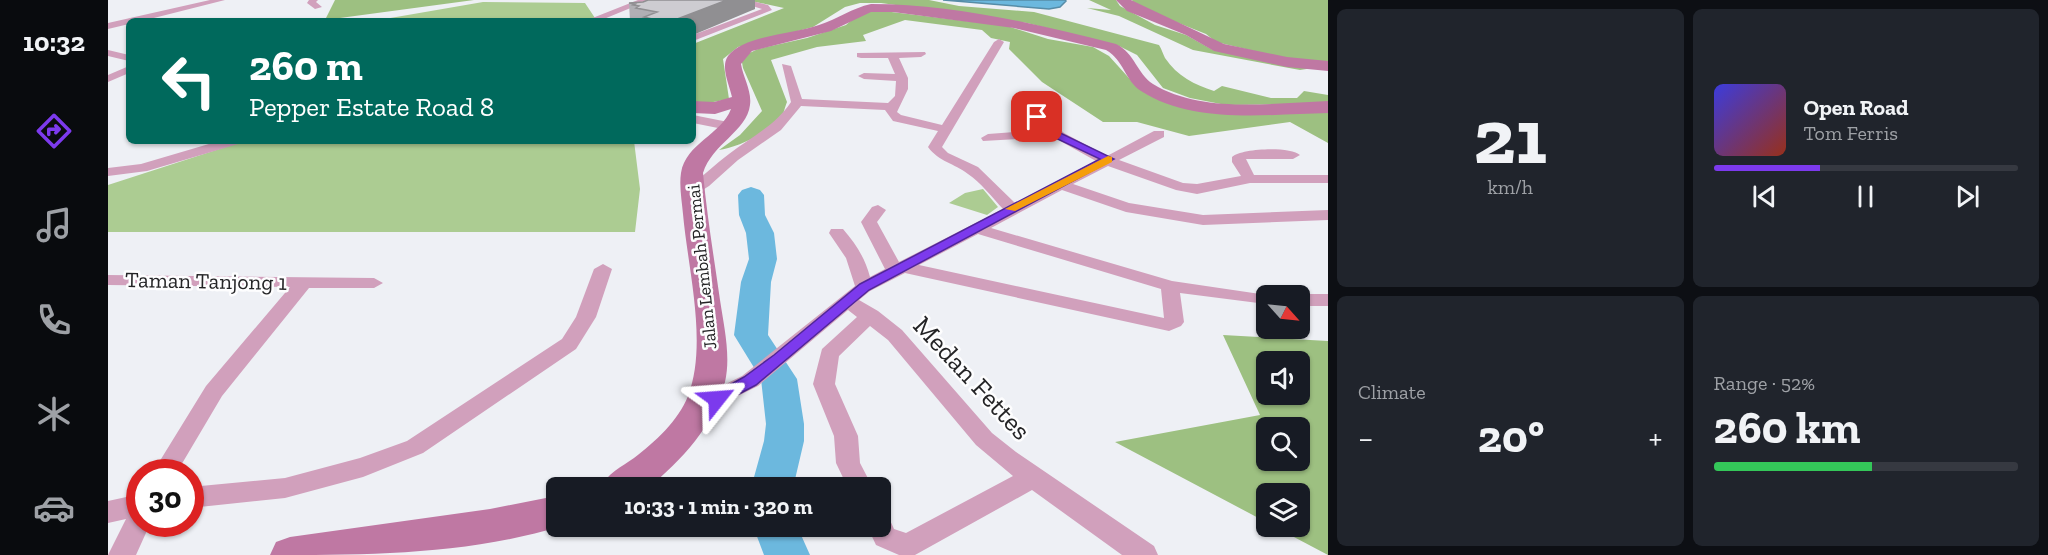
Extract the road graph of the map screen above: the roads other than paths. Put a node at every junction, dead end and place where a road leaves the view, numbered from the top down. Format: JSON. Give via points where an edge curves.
{"nodes":[{"id":1,"x":221,"y":0,"type":"edge"},
{"id":2,"x":646,"y":0,"type":"edge"},
{"id":3,"x":737,"y":0,"type":"edge"},
{"id":4,"x":1123,"y":0,"type":"edge"},
{"id":5,"x":155,"y":5,"type":"dead end"},
{"id":6,"x":149,"y":16,"type":"junction"},
{"id":7,"x":141,"y":18,"type":"edge"},
{"id":8,"x":598,"y":18,"type":"edge"},
{"id":9,"x":126,"y":22,"type":"edge"},
{"id":10,"x":108,"y":26,"type":"edge"},
{"id":11,"x":696,"y":37,"type":"edge"},
{"id":12,"x":999,"y":42,"type":"dead end"},
{"id":13,"x":108,"y":53,"type":"edge"},
{"id":14,"x":921,"y":54,"type":"dead end"},
{"id":15,"x":861,"y":55,"type":"dead end"},
{"id":16,"x":892,"y":55,"type":"junction"},
{"id":17,"x":126,"y":57,"type":"edge"},
{"id":18,"x":786,"y":66,"type":"dead end"},
{"id":19,"x":1328,"y":66,"type":"edge"},
{"id":20,"x":126,"y":71,"type":"edge"},
{"id":21,"x":864,"y":76,"type":"dead end"},
{"id":22,"x":126,"y":77,"type":"edge"},
{"id":23,"x":902,"y":78,"type":"junction"},
{"id":24,"x":108,"y":80,"type":"edge"},
{"id":25,"x":741,"y":100,"type":"junction"},
{"id":26,"x":797,"y":102,"type":"junction"},
{"id":27,"x":696,"y":107,"type":"edge"},
{"id":28,"x":891,"y":107,"type":"junction"},
{"id":29,"x":1031,"y":107,"type":"dead end"},
{"id":30,"x":1328,"y":107,"type":"edge"},
{"id":31,"x":696,"y":120,"type":"edge"},
{"id":32,"x":696,"y":126,"type":"edge"},
{"id":33,"x":944,"y":129,"type":"junction"},
{"id":34,"x":724,"y":130,"type":"junction"},
{"id":35,"x":1053,"y":133,"type":"junction"},
{"id":36,"x":1159,"y":134,"type":"dead end"},
{"id":37,"x":988,"y":138,"type":"dead end"},
{"id":38,"x":223,"y":144,"type":"edge"},
{"id":39,"x":695,"y":144,"type":"edge"},
{"id":40,"x":1293,"y":155,"type":"dead end"},
{"id":41,"x":696,"y":158,"type":"junction"},
{"id":42,"x":1108,"y":159,"type":"junction"},
{"id":43,"x":108,"y":172,"type":"edge"},
{"id":44,"x":1250,"y":179,"type":"junction"},
{"id":45,"x":1328,"y":179,"type":"edge"},
{"id":46,"x":1058,"y":184,"type":"junction"},
{"id":47,"x":693,"y":190,"type":"junction"},
{"id":48,"x":1011,"y":208,"type":"junction"},
{"id":49,"x":878,"y":210,"type":"dead end"},
{"id":50,"x":1328,"y":215,"type":"edge"},
{"id":51,"x":977,"y":228,"type":"junction"},
{"id":52,"x":837,"y":232,"type":"dead end"},
{"id":53,"x":899,"y":268,"type":"junction"},
{"id":54,"x":603,"y":269,"type":"dead end"},
{"id":55,"x":108,"y":280,"type":"edge"},
{"id":56,"x":304,"y":282,"type":"junction"},
{"id":57,"x":374,"y":283,"type":"dead end"},
{"id":58,"x":1170,"y":286,"type":"junction"},
{"id":59,"x":856,"y":294,"type":"junction"},
{"id":60,"x":1256,"y":297,"type":"edge"},
{"id":61,"x":1310,"y":300,"type":"edge"},
{"id":62,"x":1328,"y":300,"type":"edge"},
{"id":63,"x":871,"y":315,"type":"junction"},
{"id":64,"x":701,"y":406,"type":"junction"},
{"id":65,"x":173,"y":459,"type":"edge"},
{"id":66,"x":634,"y":477,"type":"edge"},
{"id":67,"x":855,"y":477,"type":"edge"},
{"id":68,"x":1031,"y":478,"type":"junction"},
{"id":69,"x":204,"y":497,"type":"edge"},
{"id":70,"x":126,"y":508,"type":"edge"},
{"id":71,"x":108,"y":512,"type":"edge"},
{"id":72,"x":546,"y":514,"type":"edge"},
{"id":73,"x":131,"y":537,"type":"edge"},
{"id":74,"x":885,"y":537,"type":"edge"},
{"id":75,"x":122,"y":555,"type":"edge"},
{"id":76,"x":290,"y":555,"type":"edge"},
{"id":77,"x":1144,"y":555,"type":"edge"}],
"edges":[{"from":1,"to":6,"type":"street"},
{"from":2,"to":8,"type":"street"},
{"from":3,"to":11,"type":"street","via":[[767,10]]},
{"from":4,"to":19,"type":"main road","via":[[1132,8],[1219,48]]},
{"from":5,"to":6,"type":"street","via":[[141,12]]},
{"from":6,"to":7,"type":"street"},
{"from":9,"to":10,"type":"street"},
{"from":12,"to":33,"type":"street"},
{"from":13,"to":17,"type":"street"},
{"from":14,"to":16,"type":"street"},
{"from":15,"to":16,"type":"street"},
{"from":16,"to":23,"type":"street"},
{"from":18,"to":26,"type":"street"},
{"from":20,"to":24,"type":"street"},
{"from":21,"to":23,"type":"street"},
{"from":22,"to":24,"type":"street"},
{"from":23,"to":28,"type":"street","via":[[900,99]]},
{"from":25,"to":27,"type":"main road","via":[[716,108]]},
{"from":25,"to":30,"type":"main road","via":[[733,64],[740,53],[826,28],[858,11],[880,8],[1014,24],[1111,47],[1125,54],[1145,87],[1191,103],[1245,110]]},
{"from":25,"to":34,"type":"main road","name":"Jalan Lembah Permai","via":[[739,113]]},
{"from":26,"to":28,"type":"street"},
{"from":26,"to":47,"type":"street","via":[[788,120]]},
{"from":28,"to":33,"type":"street","via":[[897,118]]},
{"from":29,"to":35,"type":"street"},
{"from":31,"to":34,"type":"street"},
{"from":32,"to":34,"type":"street"},
{"from":33,"to":48,"type":"street","via":[[935,147],[938,152],[973,170]]},
{"from":34,"to":41,"type":"main road","name":"Jalan Lembah Permai"},
{"from":35,"to":37,"type":"street"},
{"from":35,"to":42,"type":"street"},
{"from":36,"to":42,"type":"street"},
{"from":38,"to":43,"type":"street","via":[[142,168]]},
{"from":39,"to":41,"type":"main road"},
{"from":40,"to":44,"type":"street","via":[[1239,157]]},
{"from":41,"to":47,"type":"main road","name":"Jalan Lembah Permai"},
{"from":42,"to":44,"type":"street","via":[[1189,188]]},
{"from":42,"to":46,"type":"street"},
{"from":44,"to":45,"type":"street"},
{"from":46,"to":48,"type":"street"},
{"from":46,"to":50,"type":"street","via":[[1126,207],[1203,220]]},
{"from":47,"to":64,"type":"main road","name":"Jalan Lembah Permai","via":[[712,359],[710,381]]},
{"from":48,"to":51,"type":"street"},
{"from":49,"to":53,"type":"street","via":[[869,222],[873,235]]},
{"from":51,"to":53,"type":"street"},
{"from":51,"to":58,"type":"street"},
{"from":52,"to":59,"type":"street","via":[[858,261]]},
{"from":53,"to":58,"type":"street","via":[[1169,324],[1174,322]]},
{"from":53,"to":59,"type":"street"},
{"from":54,"to":69,"type":"street","via":[[586,317],[569,344],[415,447],[363,467],[285,488]]},
{"from":55,"to":56,"type":"street","name":"Taman Tanjong 1"},
{"from":56,"to":57,"type":"street","name":"Taman Tanjong 1"},
{"from":56,"to":65,"type":"street","name":"Taman Tanjong 1","via":[[214,391]]},
{"from":58,"to":60,"type":"street"},
{"from":59,"to":63,"type":"street","name":"Medan Fettes"},
{"from":59,"to":64,"type":"street","via":[[750,381]]},
{"from":61,"to":62,"type":"street"},
{"from":63,"to":67,"type":"street","via":[[829,354],[824,384],[846,436],[848,463]]},
{"from":63,"to":68,"type":"street","name":"Medan Fettes","via":[[895,335],[984,439]]},
{"from":64,"to":66,"type":"main road","name":"Jalan Lembah Permai","via":[[659,459]]},
{"from":68,"to":74,"type":"street","via":[[907,546]]},
{"from":68,"to":77,"type":"street","name":"Medan Fettes"},
{"from":70,"to":71,"type":"street"},
{"from":72,"to":76,"type":"main road"},
{"from":73,"to":75,"type":"street"}]}
